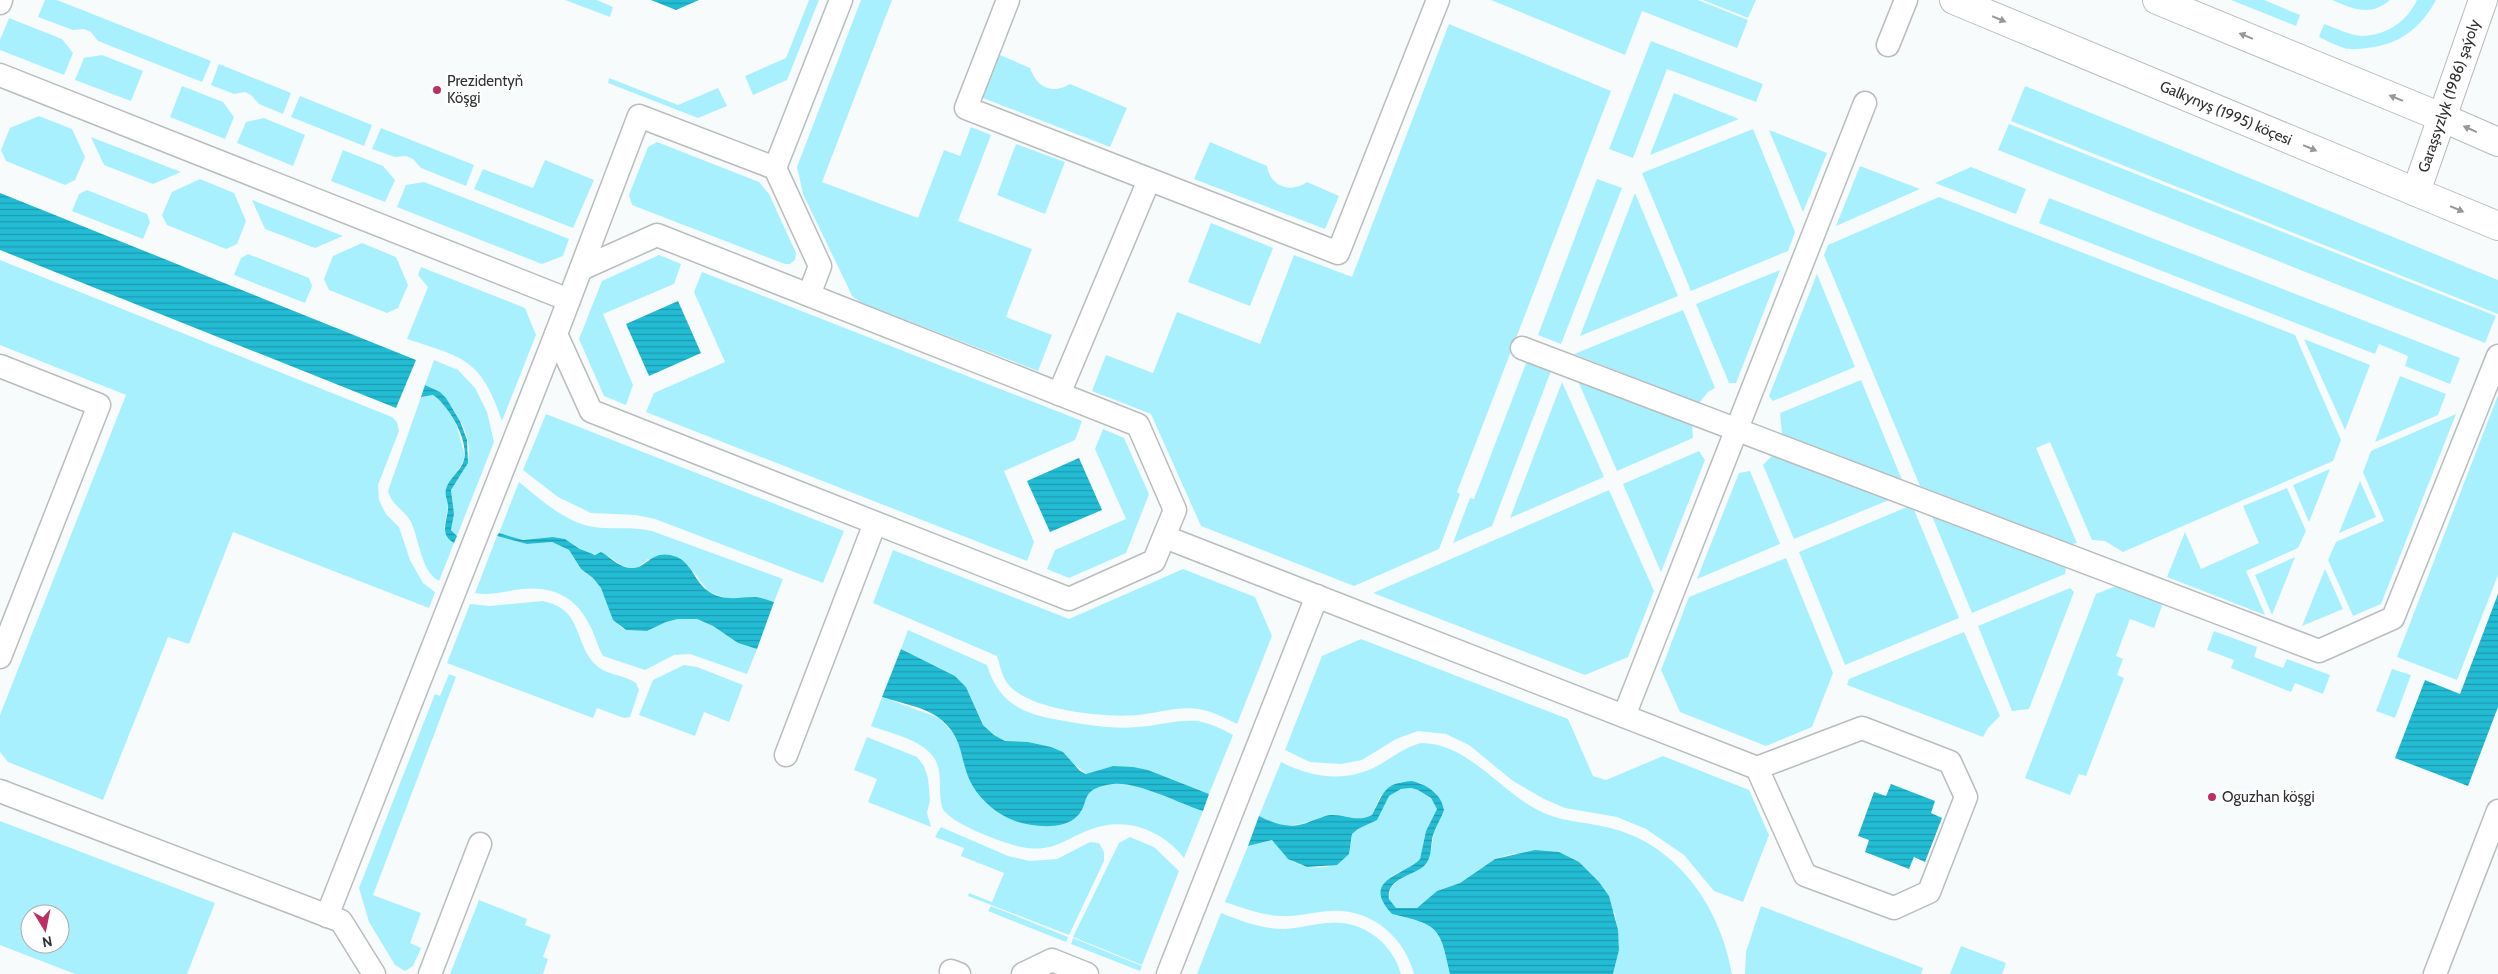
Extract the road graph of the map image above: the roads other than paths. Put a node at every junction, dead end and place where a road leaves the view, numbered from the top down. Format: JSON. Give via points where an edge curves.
{"nodes":[{"id":1,"x":841,"y":0,"type":"edge"},
{"id":2,"x":1008,"y":0,"type":"edge"},
{"id":3,"x":1906,"y":0,"type":"edge"},
{"id":4,"x":1954,"y":0,"type":"edge"},
{"id":5,"x":2157,"y":0,"type":"edge"},
{"id":6,"x":2483,"y":0,"type":"edge"},
{"id":7,"x":1445,"y":2,"type":"edge"},
{"id":8,"x":1888,"y":45,"type":"dead end"},
{"id":9,"x":0,"y":75,"type":"edge"},
{"id":10,"x":1865,"y":104,"type":"dead end"},
{"id":11,"x":2441,"y":117,"type":"junction"},
{"id":12,"x":2498,"y":142,"type":"edge"},
{"id":13,"x":775,"y":168,"type":"junction"},
{"id":14,"x":1149,"y":180,"type":"junction"},
{"id":15,"x":2416,"y":192,"type":"junction"},
{"id":16,"x":2498,"y":225,"type":"edge"},
{"id":17,"x":581,"y":269,"type":"junction"},
{"id":18,"x":809,"y":295,"type":"junction"},
{"id":19,"x":569,"y":300,"type":"junction"},
{"id":20,"x":556,"y":334,"type":"junction"},
{"id":21,"x":1522,"y":348,"type":"dead end"},
{"id":22,"x":2498,"y":356,"type":"edge"},
{"id":23,"x":0,"y":366,"type":"edge"},
{"id":24,"x":1059,"y":394,"type":"junction"},
{"id":25,"x":1736,"y":429,"type":"junction"},
{"id":26,"x":875,"y":523,"type":"junction"},
{"id":27,"x":1165,"y":537,"type":"junction"},
{"id":28,"x":1317,"y":596,"type":"junction"},
{"id":29,"x":0,"y":657,"type":"edge"},
{"id":30,"x":1624,"y":716,"type":"junction"},
{"id":31,"x":786,"y":755,"type":"dead end"},
{"id":32,"x":1757,"y":768,"type":"junction"},
{"id":33,"x":0,"y":791,"type":"edge"},
{"id":34,"x":2498,"y":811,"type":"edge"},
{"id":35,"x":480,"y":844,"type":"dead end"},
{"id":36,"x":327,"y":916,"type":"junction"},
{"id":37,"x":374,"y":974,"type":"edge"},
{"id":38,"x":430,"y":974,"type":"edge"},
{"id":39,"x":1023,"y":974,"type":"edge"},
{"id":40,"x":1087,"y":974,"type":"edge"},
{"id":41,"x":1168,"y":974,"type":"edge"},
{"id":42,"x":2435,"y":974,"type":"edge"}],
"edges":[{"from":1,"to":13,"type":"lane"},
{"from":2,"to":14,"type":"lane","via":[[966,108]]},
{"from":3,"to":8,"type":"lane"},
{"from":4,"to":15,"type":"street","name":"Galkynyş (1995) köçesi","one_way":true},
{"from":11,"to":5,"type":"street","one_way":true},
{"from":6,"to":11,"type":"street","name":"Garaşsyzlyk (1986) şaýoly"},
{"from":7,"to":14,"type":"lane","via":[[1338,253]]},
{"from":9,"to":19,"type":"lane"},
{"from":10,"to":25,"type":"lane"},
{"from":12,"to":11,"type":"street","one_way":true},
{"from":11,"to":15,"type":"street","name":"Garaşsyzlyk (1986) şaýoly"},
{"from":13,"to":17,"type":"lane","via":[[639,116]]},
{"from":13,"to":18,"type":"lane","via":[[820,266]]},
{"from":14,"to":24,"type":"lane"},
{"from":15,"to":16,"type":"street","name":"Galkynyş (1995) köçesi","one_way":true},
{"from":17,"to":18,"type":"lane","via":[[657,235]]},
{"from":17,"to":19,"type":"lane"},
{"from":18,"to":24,"type":"lane"},
{"from":19,"to":20,"type":"lane"},
{"from":20,"to":26,"type":"lane","via":[[591,411]]},
{"from":20,"to":36,"type":"lane"},
{"from":21,"to":25,"type":"lane"},
{"from":22,"to":25,"type":"lane","via":[[2393,618],[2319,651]]},
{"from":23,"to":29,"type":"lane","via":[[100,405]]},
{"from":24,"to":27,"type":"lane","via":[[1138,426],[1175,510]]},
{"from":25,"to":30,"type":"lane"},
{"from":26,"to":27,"type":"lane","via":[[1069,599],[1154,561]]},
{"from":26,"to":31,"type":"lane"},
{"from":27,"to":28,"type":"lane"},
{"from":28,"to":30,"type":"lane"},
{"from":28,"to":41,"type":"lane"},
{"from":30,"to":32,"type":"lane"},
{"from":32,"to":32,"type":"lane","via":[[1862,728],[1950,762],[1966,797],[1929,892],[1894,908],[1805,874]]},
{"from":33,"to":36,"type":"lane"},
{"from":34,"to":42,"type":"lane"},
{"from":35,"to":38,"type":"lane"},
{"from":36,"to":37,"type":"lane","via":[[341,921]]},
{"from":39,"to":40,"type":"lane","via":[[1052,960]]}]}
